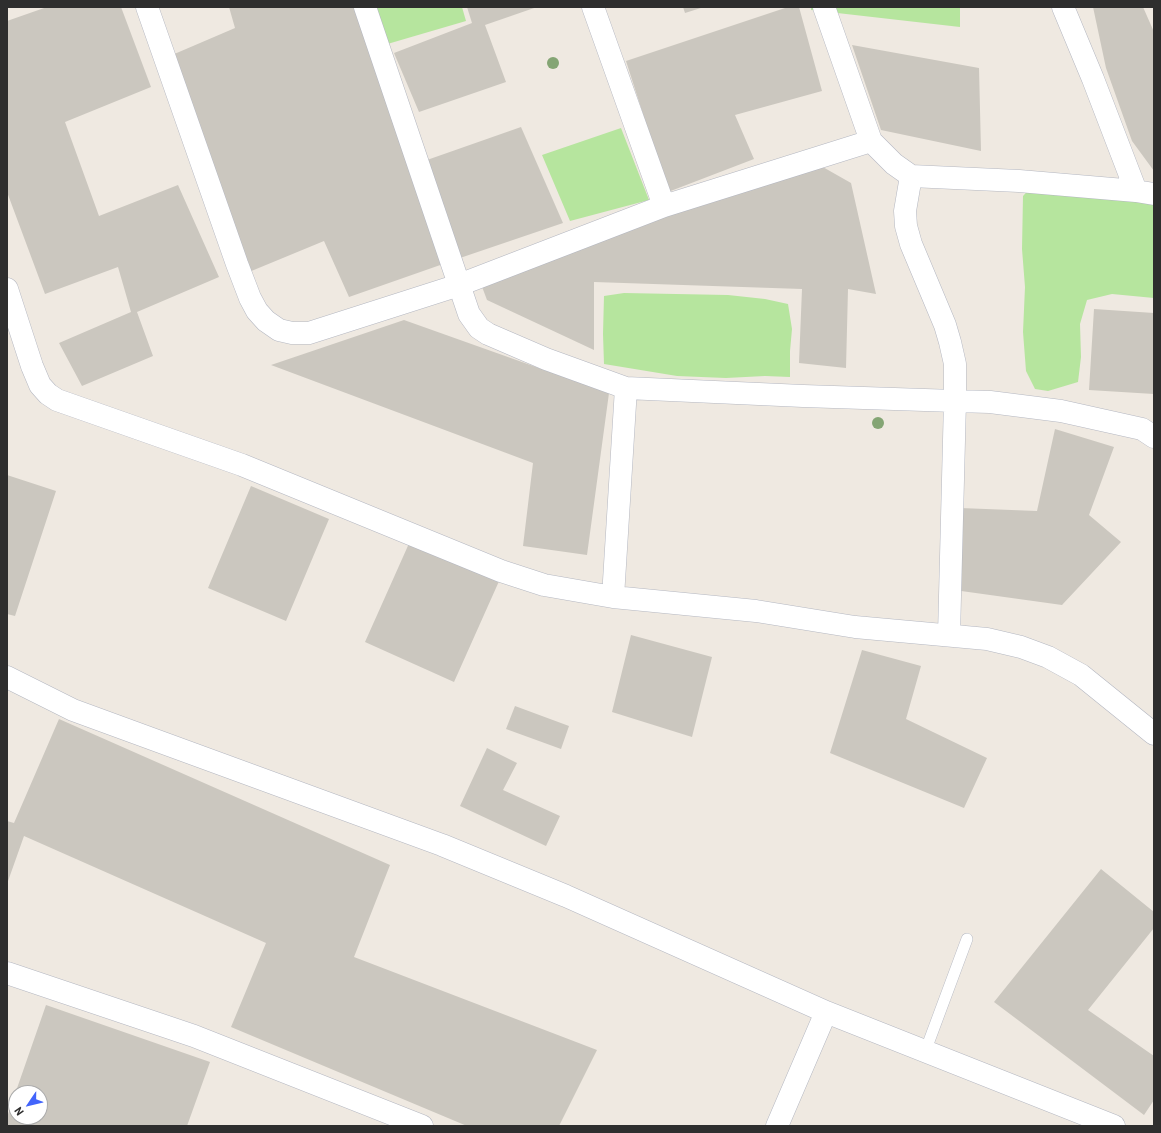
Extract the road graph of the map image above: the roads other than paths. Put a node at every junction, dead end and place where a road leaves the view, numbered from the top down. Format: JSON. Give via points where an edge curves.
{"nodes":[{"id":1,"x":147,"y":7,"type":"edge"},
{"id":2,"x":365,"y":7,"type":"edge"},
{"id":3,"x":593,"y":7,"type":"edge"},
{"id":4,"x":824,"y":7,"type":"edge"},
{"id":5,"x":1063,"y":7,"type":"edge"},
{"id":6,"x":871,"y":141,"type":"junction"},
{"id":7,"x":911,"y":176,"type":"junction"},
{"id":8,"x":1145,"y":193,"type":"edge"},
{"id":9,"x":664,"y":206,"type":"junction"},
{"id":10,"x":459,"y":285,"type":"junction"},
{"id":11,"x":7,"y":289,"type":"edge"},
{"id":12,"x":626,"y":388,"type":"junction"},
{"id":13,"x":955,"y":401,"type":"junction"},
{"id":14,"x":1150,"y":431,"type":"edge"},
{"id":15,"x":612,"y":597,"type":"junction"},
{"id":16,"x":949,"y":635,"type":"junction"},
{"id":17,"x":7,"y":677,"type":"edge"},
{"id":18,"x":1154,"y":734,"type":"edge"},
{"id":19,"x":967,"y":939,"type":"dead end"},
{"id":20,"x":7,"y":973,"type":"edge"},
{"id":21,"x":826,"y":1012,"type":"junction"},
{"id":22,"x":925,"y":1052,"type":"junction"},
{"id":23,"x":422,"y":1126,"type":"edge"},
{"id":24,"x":776,"y":1126,"type":"edge"},
{"id":25,"x":1114,"y":1126,"type":"edge"}],
"edges":[{"from":1,"to":10,"type":"street","via":[[237,264],[250,298],[266,321],[279,330],[309,333]]},
{"from":2,"to":10,"type":"street"},
{"from":3,"to":9,"type":"street"},
{"from":4,"to":6,"type":"street"},
{"from":5,"to":8,"type":"street"},
{"from":6,"to":7,"type":"street","via":[[894,164]]},
{"from":6,"to":9,"type":"street"},
{"from":7,"to":8,"type":"street"},
{"from":7,"to":13,"type":"street","via":[[905,211],[906,226],[950,342],[955,364]]},
{"from":9,"to":10,"type":"street"},
{"from":10,"to":12,"type":"street","via":[[469,314],[479,328],[488,334]]},
{"from":11,"to":15,"type":"street","via":[[40,385],[57,400],[242,465],[501,571],[544,585]]},
{"from":12,"to":13,"type":"street"},
{"from":12,"to":15,"type":"street"},
{"from":13,"to":14,"type":"street","via":[[990,402],[1061,411]]},
{"from":13,"to":16,"type":"street"},
{"from":15,"to":16,"type":"street","via":[[756,611],[855,627]]},
{"from":16,"to":18,"type":"street","via":[[986,639],[1021,647],[1048,657],[1081,675]]},
{"from":17,"to":21,"type":"street","via":[[72,710],[472,857]]},
{"from":19,"to":22,"type":"lane"},
{"from":20,"to":23,"type":"street","via":[[194,1036]]},
{"from":21,"to":22,"type":"street"},
{"from":21,"to":24,"type":"street"},
{"from":22,"to":25,"type":"street"}]}
